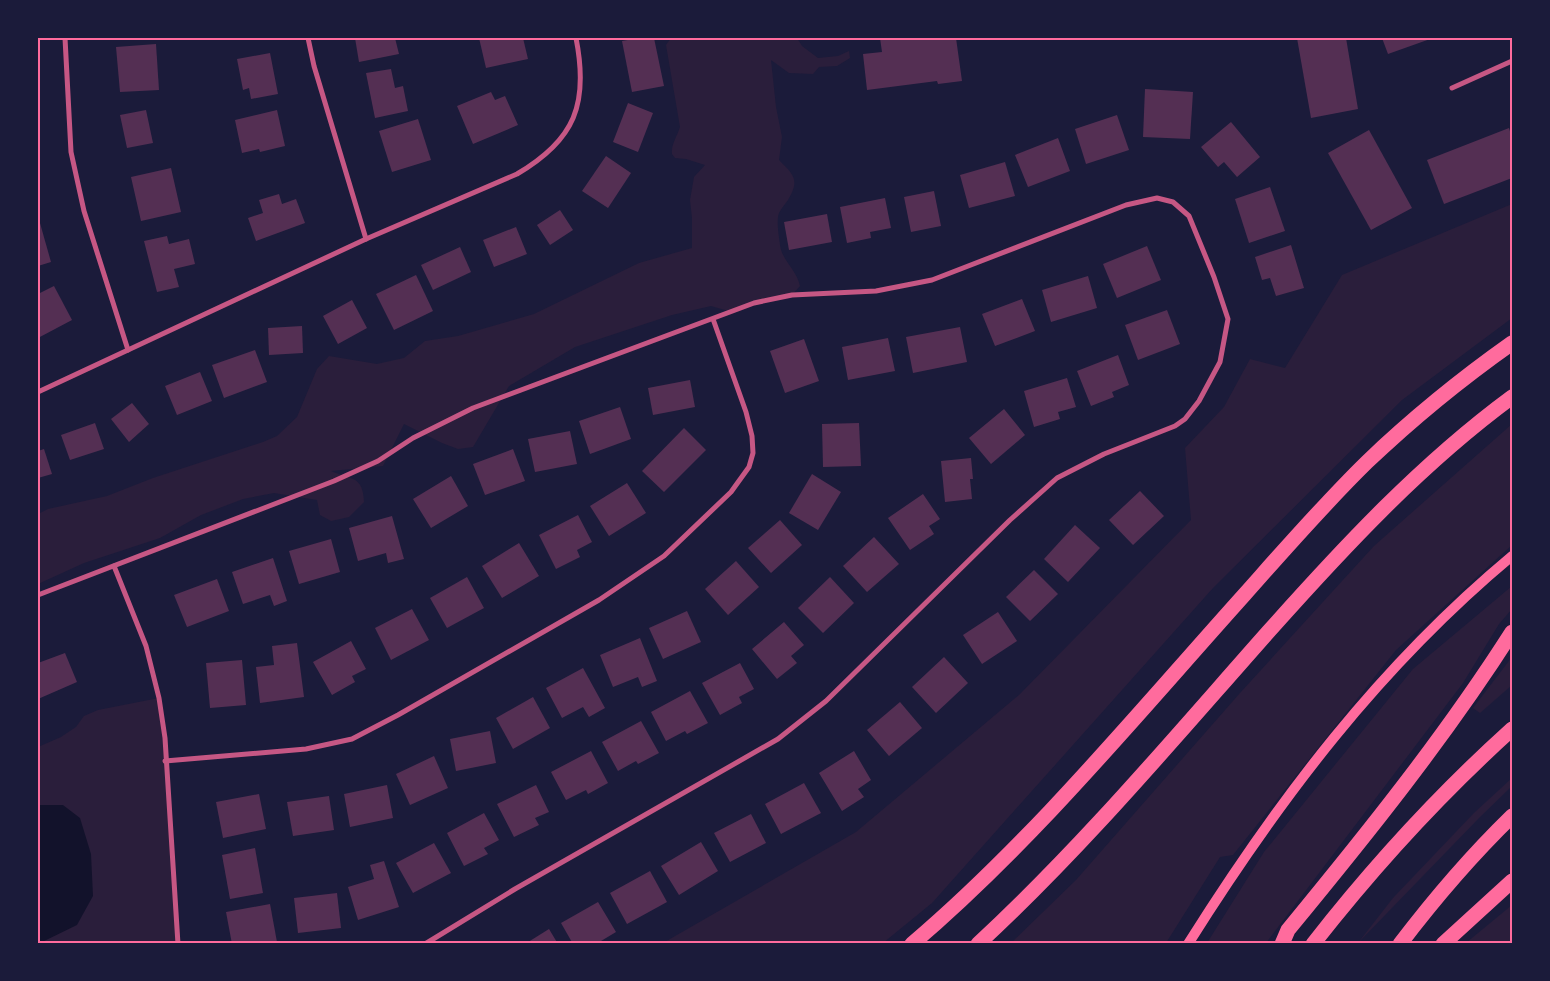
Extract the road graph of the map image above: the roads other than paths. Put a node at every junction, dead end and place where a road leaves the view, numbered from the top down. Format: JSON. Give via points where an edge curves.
{"nodes":[{"id":1,"x":65,"y":38,"type":"edge"},
{"id":2,"x":308,"y":38,"type":"edge"},
{"id":3,"x":576,"y":38,"type":"edge"},
{"id":4,"x":1512,"y":61,"type":"edge"},
{"id":5,"x":1452,"y":88,"type":"dead end"},
{"id":6,"x":366,"y":239,"type":"junction"},
{"id":7,"x":713,"y":319,"type":"junction"},
{"id":8,"x":1512,"y":343,"type":"edge"},
{"id":9,"x":128,"y":350,"type":"junction"},
{"id":10,"x":38,"y":392,"type":"edge"},
{"id":11,"x":1512,"y":397,"type":"edge"},
{"id":12,"x":1512,"y":556,"type":"edge"},
{"id":13,"x":114,"y":566,"type":"junction"},
{"id":14,"x":38,"y":595,"type":"edge"},
{"id":15,"x":1512,"y":632,"type":"edge"},
{"id":16,"x":1512,"y":729,"type":"edge"},
{"id":17,"x":165,"y":761,"type":"junction"},
{"id":18,"x":1512,"y":816,"type":"edge"},
{"id":19,"x":1512,"y":881,"type":"edge"},
{"id":20,"x":178,"y":944,"type":"edge"},
{"id":21,"x":425,"y":944,"type":"edge"},
{"id":22,"x":912,"y":944,"type":"edge"},
{"id":23,"x":978,"y":944,"type":"edge"},
{"id":24,"x":1188,"y":944,"type":"edge"},
{"id":25,"x":1282,"y":944,"type":"edge"},
{"id":26,"x":1313,"y":944,"type":"edge"},
{"id":27,"x":1400,"y":944,"type":"edge"},
{"id":28,"x":1443,"y":944,"type":"edge"}],
"edges":[{"from":1,"to":9,"type":"street","via":[[71,152],[84,211]]},
{"from":2,"to":6,"type":"street"},
{"from":3,"to":6,"type":"street","via":[[581,66],[580,95],[574,118],[560,141],[544,157],[516,174]]},
{"from":4,"to":5,"type":"street"},
{"from":6,"to":9,"type":"street"},
{"from":7,"to":13,"type":"street","via":[[473,408],[334,482]]},
{"from":7,"to":17,"type":"street","via":[[746,412],[754,453],[749,467],[731,492],[664,556],[599,600],[352,739],[306,750]]},
{"from":7,"to":21,"type":"street","via":[[754,303],[792,295],[876,291],[932,280],[1126,205],[1157,198],[1172,202],[1189,216],[1228,319],[1220,362],[1199,401],[1184,419],[1175,426],[1104,454],[1057,478],[826,701],[778,739]]},
{"from":8,"to":22,"type":"highway","via":[[1444,395],[1367,463],[1315,516],[1031,831]]},
{"from":9,"to":10,"type":"street"},
{"from":11,"to":23,"type":"highway","via":[[1449,448],[1369,523],[1104,816]]},
{"from":12,"to":24,"type":"main road","via":[[1420,642],[1349,718],[1295,785]]},
{"from":13,"to":14,"type":"street"},
{"from":13,"to":17,"type":"street","via":[[146,646],[159,698]]},
{"from":15,"to":25,"type":"highway","via":[[1436,743],[1288,930]]},
{"from":16,"to":26,"type":"highway","via":[[1401,838]]},
{"from":17,"to":20,"type":"street"},
{"from":18,"to":27,"type":"highway","via":[[1445,888]]},
{"from":19,"to":28,"type":"highway"}]}
